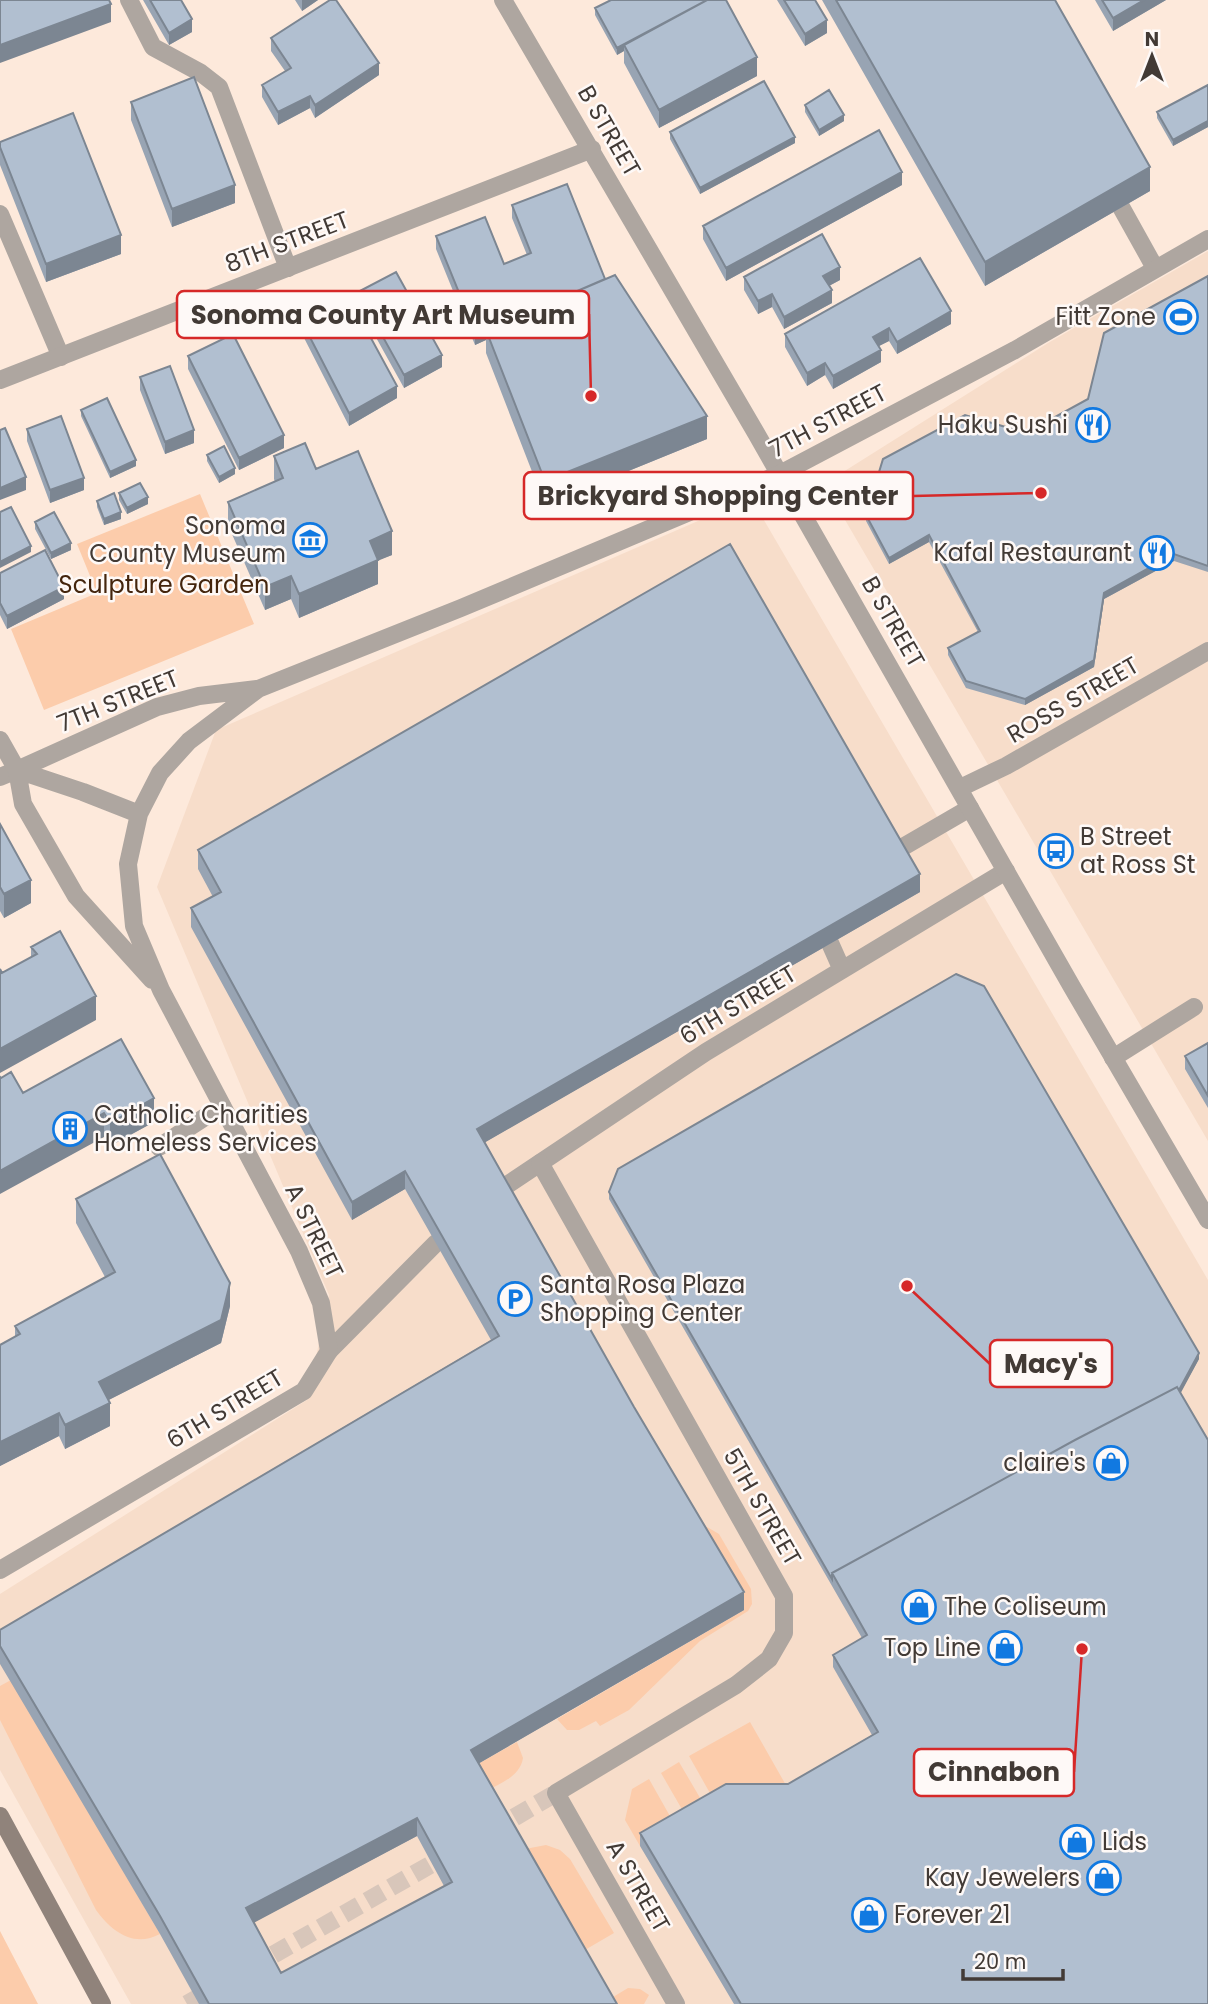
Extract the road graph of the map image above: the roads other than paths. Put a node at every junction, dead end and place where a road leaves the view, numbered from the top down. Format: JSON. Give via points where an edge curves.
{"nodes":[{"id":1,"x":129,"y":0,"type":"edge"},
{"id":2,"x":503,"y":0,"type":"edge"},
{"id":3,"x":520,"y":0,"type":"edge"},
{"id":4,"x":533,"y":49,"type":"junction"},
{"id":5,"x":592,"y":149,"type":"junction"},
{"id":6,"x":1121,"y":207,"type":"edge"},
{"id":7,"x":0,"y":214,"type":"edge"},
{"id":8,"x":1208,"y":239,"type":"edge"},
{"id":9,"x":288,"y":268,"type":"junction"},
{"id":10,"x":1155,"y":268,"type":"junction"},
{"id":11,"x":61,"y":356,"type":"junction"},
{"id":12,"x":0,"y":380,"type":"edge"},
{"id":13,"x":780,"y":474,"type":"junction"},
{"id":14,"x":1208,"y":651,"type":"edge"},
{"id":15,"x":258,"y":689,"type":"junction"},
{"id":16,"x":0,"y":740,"type":"edge"},
{"id":17,"x":8,"y":774,"type":"edge"},
{"id":18,"x":960,"y":788,"type":"junction"},
{"id":19,"x":970,"y":808,"type":"junction"},
{"id":20,"x":139,"y":814,"type":"junction"},
{"id":21,"x":897,"y":852,"type":"edge"},
{"id":22,"x":1006,"y":871,"type":"junction"},
{"id":23,"x":830,"y":943,"type":"edge"},
{"id":24,"x":842,"y":970,"type":"junction"},
{"id":25,"x":161,"y":990,"type":"junction"},
{"id":26,"x":1194,"y":1007,"type":"dead end"},
{"id":27,"x":1113,"y":1058,"type":"junction"},
{"id":28,"x":222,"y":1106,"type":"junction"},
{"id":29,"x":159,"y":1147,"type":"dead end"},
{"id":30,"x":540,"y":1163,"type":"junction"},
{"id":31,"x":501,"y":1189,"type":"edge"},
{"id":32,"x":1208,"y":1220,"type":"edge"},
{"id":33,"x":436,"y":1243,"type":"edge"},
{"id":34,"x":329,"y":1351,"type":"junction"},
{"id":35,"x":0,"y":1570,"type":"edge"},
{"id":36,"x":556,"y":1793,"type":"joint"},
{"id":37,"x":0,"y":1816,"type":"edge"},
{"id":38,"x":103,"y":2004,"type":"edge"},
{"id":39,"x":676,"y":2004,"type":"edge"}],
"edges":[{"from":1,"to":9,"type":"street","via":[[153,47],[219,87]]},
{"from":2,"to":4,"type":"street","name":"B STREET"},
{"from":3,"to":4,"type":"street","name":"B STREET"},
{"from":4,"to":5,"type":"street","name":"B STREET"},
{"from":5,"to":9,"type":"street","name":"8TH STREET"},
{"from":5,"to":13,"type":"street","name":"B STREET"},
{"from":6,"to":10,"type":"street"},
{"from":7,"to":11,"type":"street"},
{"from":8,"to":10,"type":"street","name":"7TH STREET"},
{"from":9,"to":11,"type":"street","name":"8TH STREET"},
{"from":10,"to":13,"type":"street","name":"7TH STREET","via":[[1015,350]]},
{"from":11,"to":12,"type":"street","name":"8TH STREET"},
{"from":13,"to":15,"type":"street","name":"7TH STREET"},
{"from":13,"to":18,"type":"street","name":"B STREET"},
{"from":14,"to":18,"type":"street","name":"ROSS STREET"},
{"from":15,"to":17,"type":"street","name":"7TH STREET","via":[[157,707]]},
{"from":15,"to":20,"type":"street","name":"7TH STREET","via":[[189,741],[160,773]]},
{"from":16,"to":17,"type":"street","name":"A STREET"},
{"from":17,"to":20,"type":"street","via":[[83,792]]},
{"from":17,"to":25,"type":"street","name":"A STREET","via":[[76,896]]},
{"from":18,"to":19,"type":"street","name":"B STREET"},
{"from":19,"to":21,"type":"street"},
{"from":19,"to":22,"type":"street","name":"B STREET"},
{"from":20,"to":25,"type":"street","name":"A STREET","via":[[128,864],[134,926]]},
{"from":22,"to":24,"type":"street","name":"6TH STREET"},
{"from":22,"to":27,"type":"street","name":"B STREET"},
{"from":23,"to":24,"type":"street"},
{"from":24,"to":30,"type":"street","name":"6TH STREET","via":[[706,1052]]},
{"from":25,"to":28,"type":"street","name":"A STREET"},
{"from":26,"to":27,"type":"street"},
{"from":27,"to":32,"type":"street","name":"B STREET"},
{"from":28,"to":29,"type":"street"},
{"from":28,"to":34,"type":"street","name":"A STREET","via":[[305,1265],[321,1303]]},
{"from":30,"to":31,"type":"street","name":"6TH STREET"},
{"from":30,"to":36,"type":"street","name":"5TH STREET","via":[[784,1596],[784,1633],[769,1659],[736,1685]]},
{"from":33,"to":34,"type":"street","name":"6TH STREET"},
{"from":34,"to":35,"type":"street","name":"6TH STREET","via":[[304,1391]]},
{"from":36,"to":39,"type":"street","name":"A STREET"},
{"from":37,"to":38,"type":"main road"}]}
